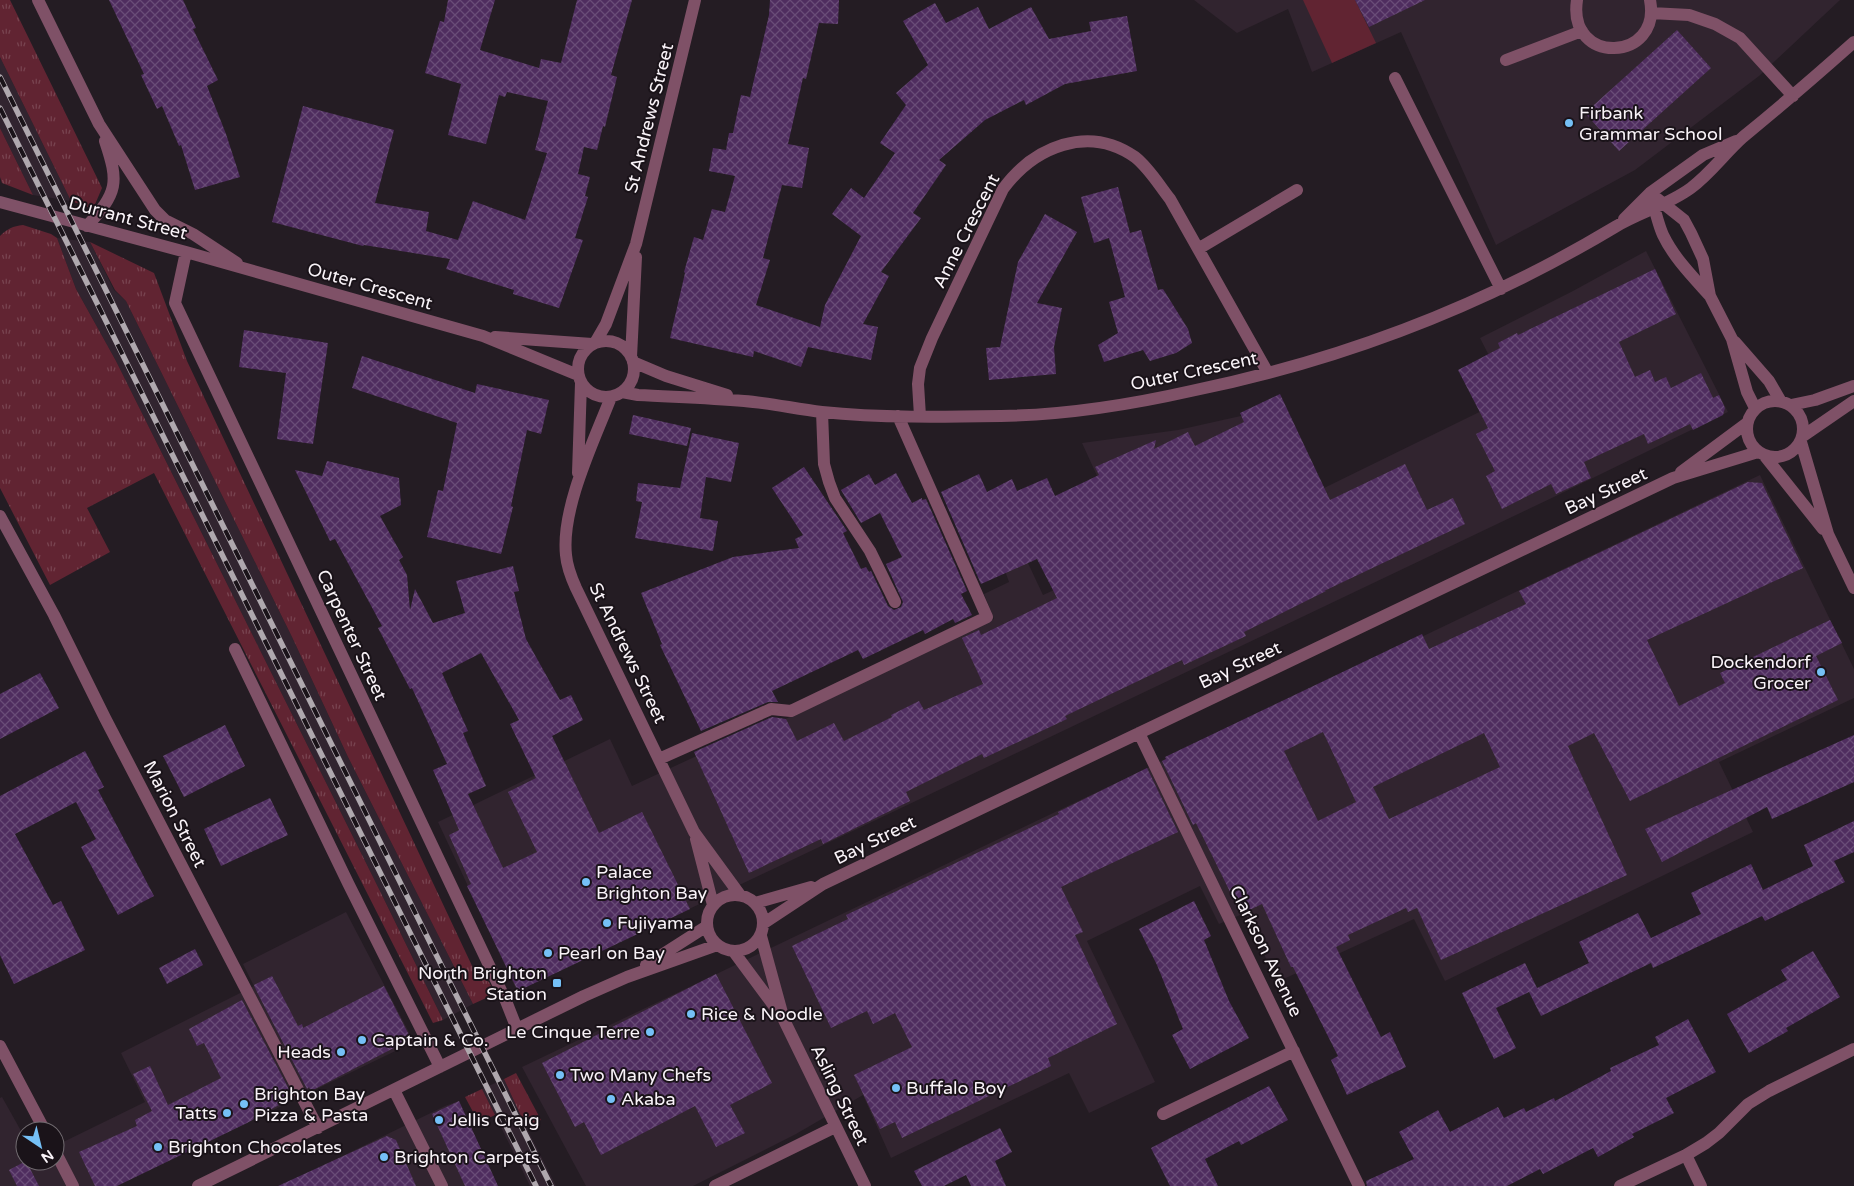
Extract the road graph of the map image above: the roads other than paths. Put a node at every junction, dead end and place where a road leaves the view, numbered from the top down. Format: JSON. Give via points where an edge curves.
{"nodes":[{"id":1,"x":38,"y":0,"type":"edge"},
{"id":2,"x":695,"y":0,"type":"edge"},
{"id":3,"x":1577,"y":0,"type":"edge"},
{"id":4,"x":1650,"y":0,"type":"edge"},
{"id":5,"x":1652,"y":13,"type":"junction"},
{"id":6,"x":1582,"y":31,"type":"junction"},
{"id":7,"x":1854,"y":42,"type":"edge"},
{"id":8,"x":1506,"y":60,"type":"dead end"},
{"id":9,"x":1395,"y":78,"type":"dead end"},
{"id":10,"x":1792,"y":96,"type":"junction"},
{"id":11,"x":99,"y":124,"type":"junction"},
{"id":12,"x":1741,"y":139,"type":"junction"},
{"id":13,"x":1297,"y":190,"type":"dead end"},
{"id":14,"x":1650,"y":193,"type":"junction"},
{"id":15,"x":2,"y":206,"type":"edge"},
{"id":16,"x":1659,"y":207,"type":"junction"},
{"id":17,"x":1619,"y":224,"type":"junction"},
{"id":18,"x":87,"y":226,"type":"junction"},
{"id":19,"x":636,"y":244,"type":"junction"},
{"id":20,"x":1198,"y":249,"type":"junction"},
{"id":21,"x":186,"y":252,"type":"junction"},
{"id":22,"x":247,"y":270,"type":"junction"},
{"id":23,"x":1501,"y":289,"type":"junction"},
{"id":24,"x":1710,"y":296,"type":"junction"},
{"id":25,"x":483,"y":336,"type":"junction"},
{"id":26,"x":1732,"y":338,"type":"junction"},
{"id":27,"x":594,"y":343,"type":"junction"},
{"id":28,"x":632,"y":359,"type":"junction"},
{"id":29,"x":1268,"y":374,"type":"junction"},
{"id":30,"x":580,"y":379,"type":"junction"},
{"id":31,"x":1854,"y":386,"type":"edge"},
{"id":32,"x":616,"y":394,"type":"junction"},
{"id":33,"x":746,"y":401,"type":"junction"},
{"id":34,"x":1854,"y":401,"type":"edge"},
{"id":35,"x":1786,"y":403,"type":"junction"},
{"id":36,"x":1755,"y":408,"type":"junction"},
{"id":37,"x":822,"y":412,"type":"junction"},
{"id":38,"x":898,"y":416,"type":"junction"},
{"id":39,"x":920,"y":416,"type":"junction"},
{"id":40,"x":1747,"y":424,"type":"junction"},
{"id":41,"x":1802,"y":439,"type":"junction"},
{"id":42,"x":1761,"y":453,"type":"junction"},
{"id":43,"x":1673,"y":478,"type":"junction"},
{"id":44,"x":577,"y":483,"type":"junction"},
{"id":45,"x":0,"y":516,"type":"edge"},
{"id":46,"x":1828,"y":534,"type":"junction"},
{"id":47,"x":1854,"y":588,"type":"edge"},
{"id":48,"x":895,"y":602,"type":"dead end"},
{"id":49,"x":235,"y":649,"type":"dead end"},
{"id":50,"x":1139,"y":733,"type":"junction"},
{"id":51,"x":659,"y":759,"type":"junction"},
{"id":52,"x":694,"y":832,"type":"junction"},
{"id":53,"x":823,"y":884,"type":"junction"},
{"id":54,"x":740,"y":895,"type":"junction"},
{"id":55,"x":755,"y":903,"type":"junction"},
{"id":56,"x":713,"y":905,"type":"junction"},
{"id":57,"x":764,"y":923,"type":"junction"},
{"id":58,"x":707,"y":926,"type":"junction"},
{"id":59,"x":761,"y":936,"type":"junction"},
{"id":60,"x":717,"y":946,"type":"junction"},
{"id":61,"x":734,"y":952,"type":"junction"},
{"id":62,"x":627,"y":977,"type":"junction"},
{"id":63,"x":784,"y":1020,"type":"junction"},
{"id":64,"x":517,"y":1029,"type":"junction"},
{"id":65,"x":0,"y":1046,"type":"edge"},
{"id":66,"x":1854,"y":1049,"type":"edge"},
{"id":67,"x":1294,"y":1051,"type":"junction"},
{"id":68,"x":440,"y":1067,"type":"junction"},
{"id":69,"x":394,"y":1090,"type":"junction"},
{"id":70,"x":1163,"y":1114,"type":"dead end"},
{"id":71,"x":39,"y":1121,"type":"edge"},
{"id":72,"x":835,"y":1127,"type":"junction"},
{"id":73,"x":318,"y":1128,"type":"junction"},
{"id":74,"x":1686,"y":1154,"type":"junction"},
{"id":75,"x":65,"y":1170,"type":"edge"},
{"id":76,"x":73,"y":1186,"type":"edge"},
{"id":77,"x":198,"y":1186,"type":"edge"},
{"id":78,"x":442,"y":1186,"type":"edge"},
{"id":79,"x":715,"y":1186,"type":"edge"},
{"id":80,"x":864,"y":1186,"type":"edge"},
{"id":81,"x":1359,"y":1186,"type":"edge"},
{"id":82,"x":1620,"y":1186,"type":"edge"},
{"id":83,"x":1701,"y":1186,"type":"edge"}],
"edges":[{"from":1,"to":11,"type":"street"},
{"from":2,"to":19,"type":"street","name":"St Andrews Street"},
{"from":3,"to":6,"type":"street","via":[[1577,21]]},
{"from":4,"to":5,"type":"street"},
{"from":5,"to":6,"type":"street","via":[[1640,38],[1620,48],[1598,46]]},
{"from":5,"to":10,"type":"street","via":[[1690,15],[1740,38]]},
{"from":6,"to":8,"type":"street"},
{"from":7,"to":10,"type":"street","name":"Outer Crescent"},
{"from":9,"to":23,"type":"street"},
{"from":10,"to":12,"type":"street","name":"Outer Crescent"},
{"from":11,"to":18,"type":"street","via":[[114,168],[114,188],[104,208]]},
{"from":11,"to":22,"type":"street","via":[[155,210],[165,220],[193,234]]},
{"from":12,"to":14,"type":"street","name":"Outer Crescent","via":[[1703,155]]},
{"from":12,"to":16,"type":"street","name":"Outer Crescent","via":[[1711,172]]},
{"from":13,"to":20,"type":"street"},
{"from":14,"to":16,"type":"street"},
{"from":14,"to":17,"type":"street","name":"Outer Crescent"},
{"from":15,"to":18,"type":"street","name":"Durrant Street"},
{"from":16,"to":17,"type":"street","name":"Outer Crescent"},
{"from":16,"to":24,"type":"street","via":[[1663,234],[1671,248]]},
{"from":16,"to":24,"type":"street","via":[[1684,220],[1702,259]]},
{"from":17,"to":23,"type":"street","name":"Outer Crescent","via":[[1565,257]]},
{"from":18,"to":21,"type":"street","name":"Durrant Street"},
{"from":19,"to":27,"type":"street","name":"St Andrews Street","via":[[606,324]]},
{"from":19,"to":28,"type":"street","name":"St Andrews Street"},
{"from":20,"to":29,"type":"street","name":"Anne Crescent"},
{"from":20,"to":39,"type":"street","name":"Anne Crescent","via":[[1170,199],[1135,158],[1116,148],[1084,140],[1032,158],[1003,189],[932,338],[919,376]]},
{"from":21,"to":22,"type":"street","name":"Durrant Street"},
{"from":21,"to":64,"type":"street","name":"Carpenter Street","via":[[175,303]]},
{"from":22,"to":25,"type":"street","name":"Outer Crescent"},
{"from":23,"to":29,"type":"street","name":"Outer Crescent","via":[[1418,326]]},
{"from":24,"to":26,"type":"street"},
{"from":25,"to":27,"type":"street","name":"Outer Crescent"},
{"from":25,"to":30,"type":"street","name":"Outer Crescent"},
{"from":26,"to":35,"type":"street"},
{"from":26,"to":36,"type":"street","via":[[1747,392]]},
{"from":27,"to":28,"type":"street","via":[[604,340],[620,344]]},
{"from":27,"to":30,"type":"street","via":[[580,357],[577,366]]},
{"from":28,"to":32,"type":"street","via":[[632,379]]},
{"from":28,"to":33,"type":"street","name":"Outer Crescent","via":[[666,376]]},
{"from":29,"to":39,"type":"street","name":"Outer Crescent","via":[[1149,400],[1076,411],[1003,416]]},
{"from":30,"to":32,"type":"street","via":[[594,394],[602,397]]},
{"from":30,"to":44,"type":"street","name":"St Andrews Street"},
{"from":31,"to":35,"type":"street","via":[[1815,400]]},
{"from":32,"to":33,"type":"street","name":"Outer Crescent"},
{"from":32,"to":44,"type":"street","name":"St Andrews Street"},
{"from":33,"to":37,"type":"street","name":"Outer Crescent"},
{"from":34,"to":41,"type":"street"},
{"from":35,"to":36,"type":"street","via":[[1771,400]]},
{"from":35,"to":41,"type":"street","via":[[1798,411],[1802,419]]},
{"from":36,"to":40,"type":"street"},
{"from":37,"to":38,"type":"street","name":"Outer Crescent"},
{"from":37,"to":48,"type":"street","via":[[824,464],[835,498],[870,552]]},
{"from":38,"to":39,"type":"street","name":"Outer Crescent"},
{"from":38,"to":51,"type":"street","via":[[986,617],[791,711],[771,709]]},
{"from":40,"to":42,"type":"street","via":[[1748,439]]},
{"from":40,"to":43,"type":"street","name":"Bay Street"},
{"from":41,"to":42,"type":"street","via":[[1789,454],[1780,457]]},
{"from":41,"to":46,"type":"street"},
{"from":42,"to":43,"type":"street","name":"Bay Street"},
{"from":42,"to":46,"type":"street"},
{"from":43,"to":50,"type":"street","name":"Bay Street"},
{"from":44,"to":51,"type":"street","name":"St Andrews Street","via":[[566,538],[567,565]]},
{"from":45,"to":73,"type":"street","name":"Marion Street"},
{"from":46,"to":47,"type":"street"},
{"from":49,"to":68,"type":"street"},
{"from":50,"to":53,"type":"street","name":"Bay Street"},
{"from":50,"to":67,"type":"street","name":"Clarkson Avenue"},
{"from":51,"to":52,"type":"street","name":"St Andrews Street"},
{"from":52,"to":54,"type":"street","name":"St Andrews Street"},
{"from":52,"to":56,"type":"street","name":"St Andrews Street"},
{"from":53,"to":55,"type":"street","name":"Bay Street"},
{"from":53,"to":57,"type":"street","name":"Bay Street"},
{"from":54,"to":55,"type":"street"},
{"from":54,"to":56,"type":"street","via":[[730,895]]},
{"from":55,"to":57,"type":"street"},
{"from":56,"to":58,"type":"street"},
{"from":57,"to":59,"type":"street"},
{"from":58,"to":60,"type":"street"},
{"from":58,"to":62,"type":"street"},
{"from":59,"to":61,"type":"street","via":[[749,948]]},
{"from":59,"to":63,"type":"street","name":"Asling Street"},
{"from":60,"to":61,"type":"street"},
{"from":60,"to":62,"type":"street"},
{"from":61,"to":63,"type":"street","name":"Asling Street"},
{"from":62,"to":64,"type":"street"},
{"from":63,"to":72,"type":"street","name":"Asling Street"},
{"from":64,"to":68,"type":"street"},
{"from":65,"to":71,"type":"street"},
{"from":66,"to":74,"type":"street","via":[[1769,1090],[1748,1104],[1719,1133]]},
{"from":67,"to":70,"type":"street"},
{"from":67,"to":81,"type":"street","name":"Clarkson Avenue"},
{"from":68,"to":69,"type":"street"},
{"from":69,"to":73,"type":"street"},
{"from":69,"to":78,"type":"street"},
{"from":72,"to":79,"type":"street"},
{"from":72,"to":80,"type":"street","name":"Asling Street"},
{"from":73,"to":77,"type":"street"},
{"from":74,"to":82,"type":"street"},
{"from":74,"to":83,"type":"street"},
{"from":75,"to":76,"type":"street"}]}
